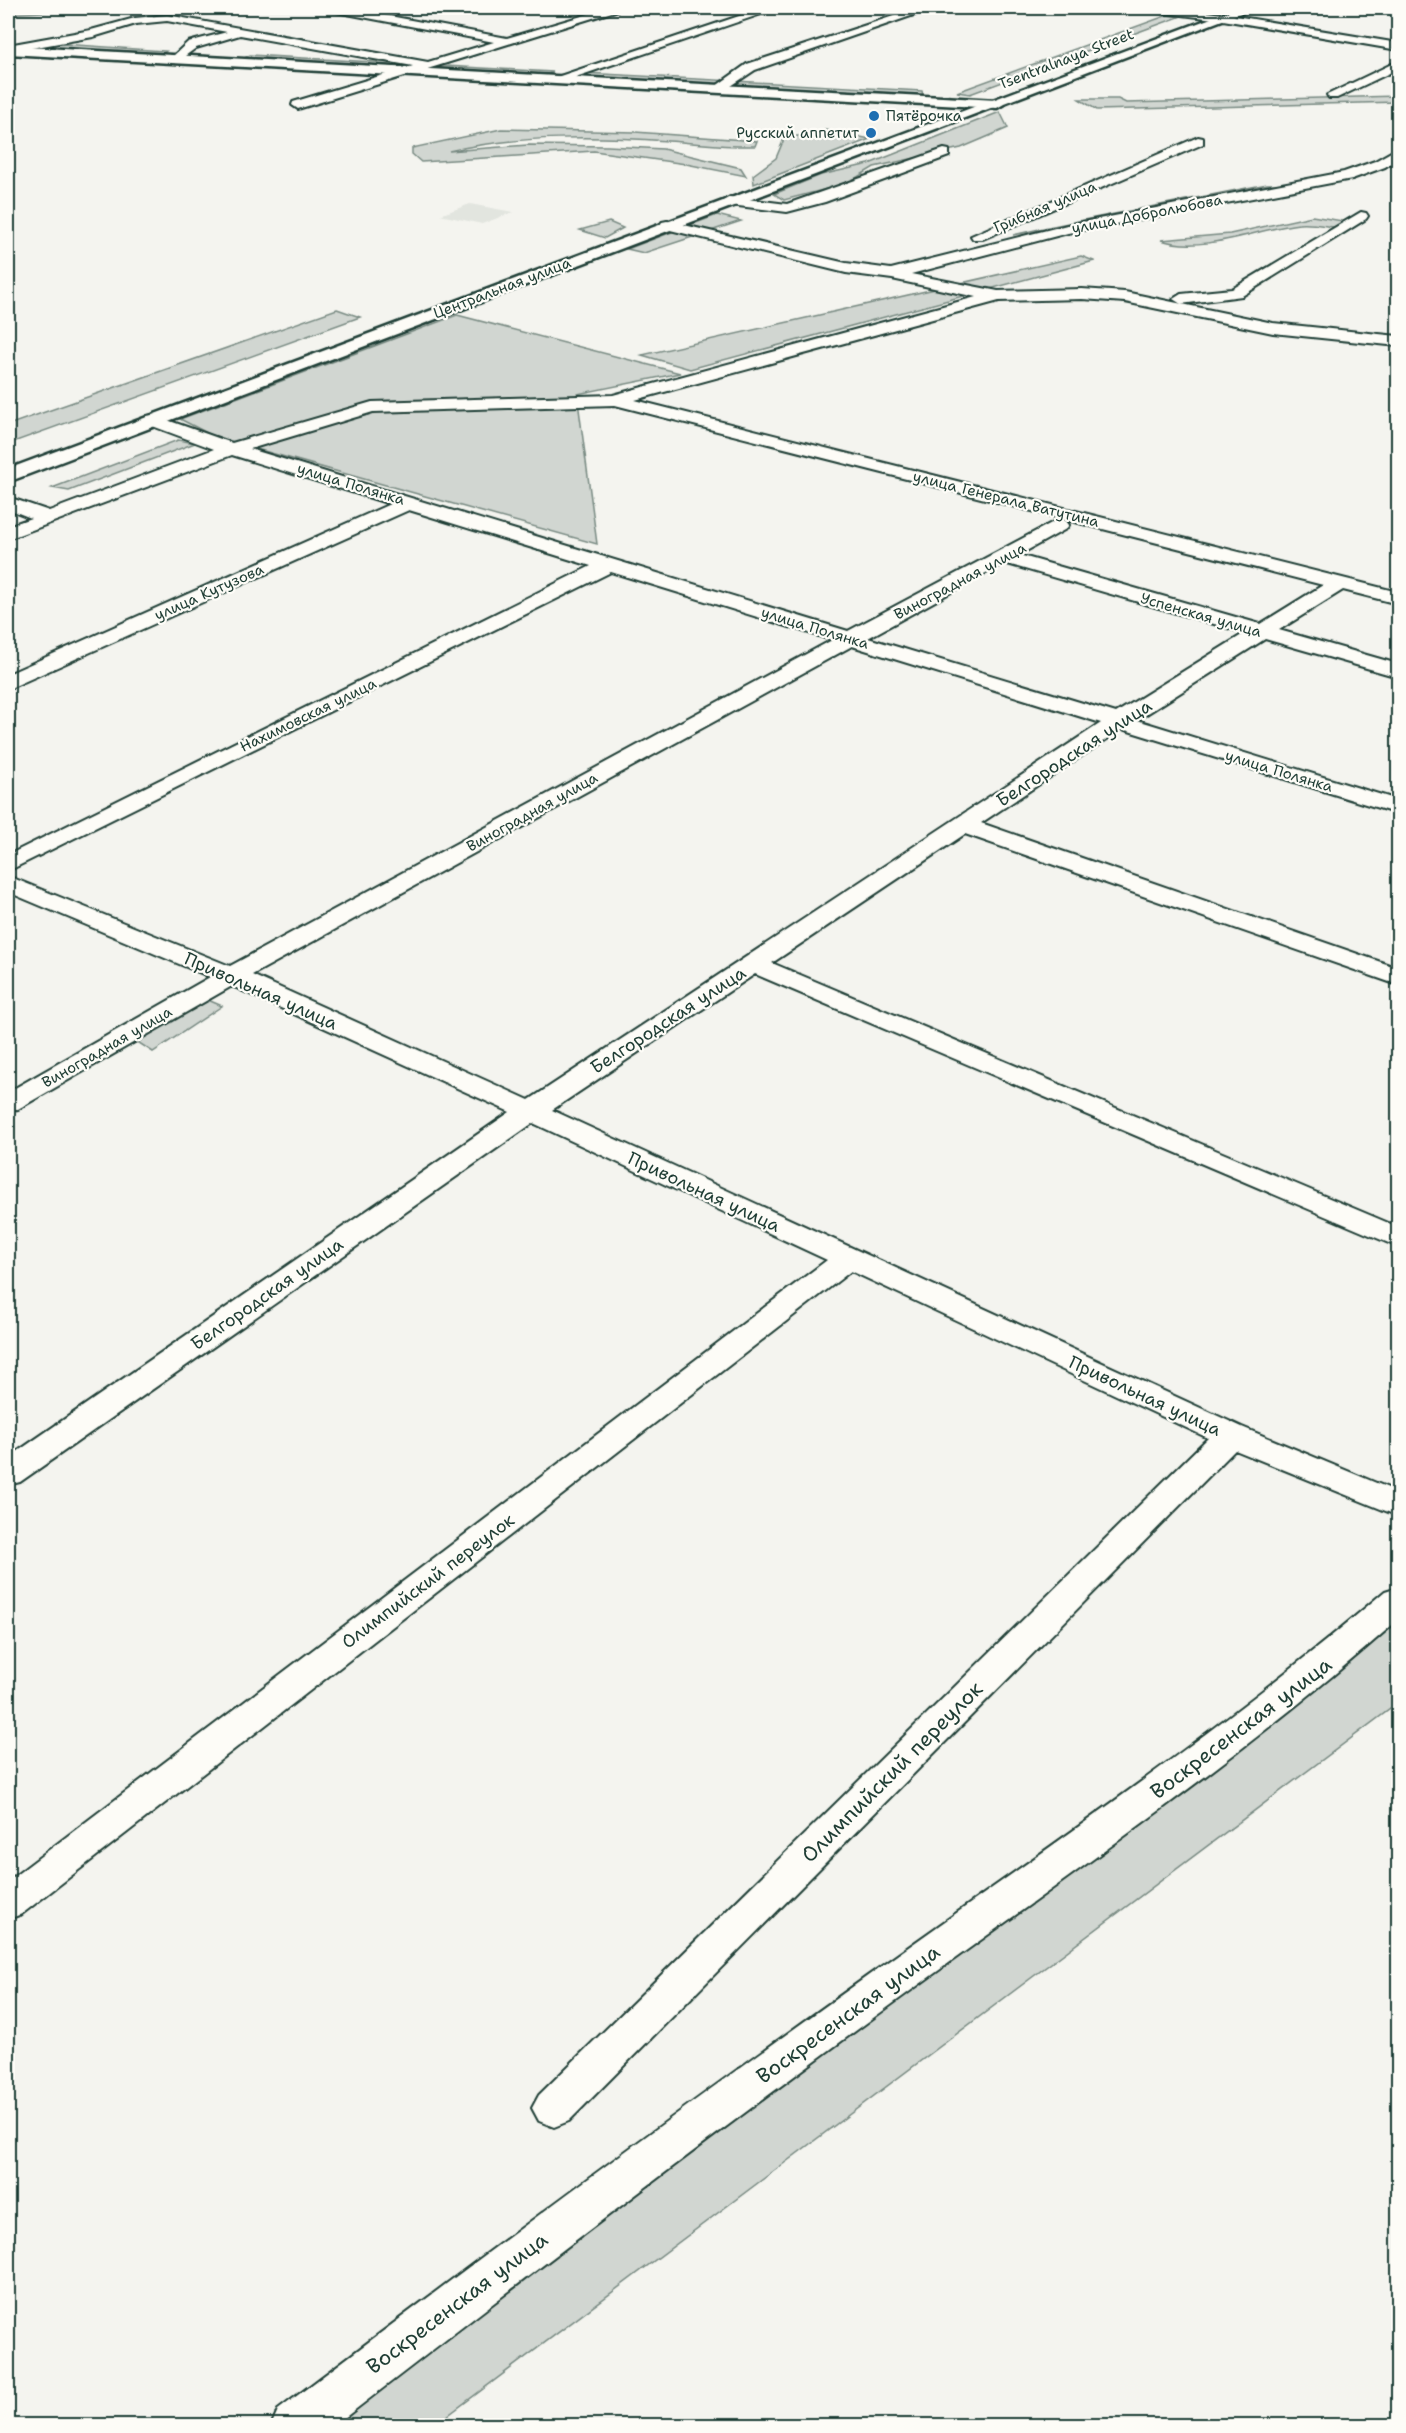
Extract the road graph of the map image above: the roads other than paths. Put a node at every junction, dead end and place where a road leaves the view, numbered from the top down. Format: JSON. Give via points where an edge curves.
{"nodes":[{"id":1,"x":331,"y":8,"type":"edge"},
{"id":2,"x":619,"y":8,"type":"edge"},
{"id":3,"x":773,"y":8,"type":"edge"},
{"id":4,"x":928,"y":8,"type":"edge"},
{"id":5,"x":1149,"y":8,"type":"edge"},
{"id":6,"x":1248,"y":8,"type":"edge"},
{"id":7,"x":564,"y":11,"type":"dead end"},
{"id":8,"x":1278,"y":15,"type":"dead end"},
{"id":9,"x":593,"y":16,"type":"junction"},
{"id":10,"x":1223,"y":17,"type":"junction"},
{"id":11,"x":1258,"y":24,"type":"junction"},
{"id":12,"x":244,"y":31,"type":"junction"},
{"id":13,"x":507,"y":40,"type":"junction"},
{"id":14,"x":1398,"y":47,"type":"edge"},
{"id":15,"x":8,"y":50,"type":"edge"},
{"id":16,"x":178,"y":57,"type":"dead end"},
{"id":17,"x":428,"y":65,"type":"junction"},
{"id":18,"x":1398,"y":65,"type":"edge"},
{"id":19,"x":411,"y":72,"type":"junction"},
{"id":20,"x":554,"y":80,"type":"junction"},
{"id":21,"x":718,"y":89,"type":"junction"},
{"id":22,"x":1333,"y":95,"type":"dead end"},
{"id":23,"x":997,"y":104,"type":"junction"},
{"id":24,"x":298,"y":105,"type":"dead end"},
{"id":25,"x":1198,"y":141,"type":"dead end"},
{"id":26,"x":1398,"y":152,"type":"edge"},
{"id":27,"x":944,"y":153,"type":"dead end"},
{"id":28,"x":730,"y":201,"type":"junction"},
{"id":29,"x":1361,"y":216,"type":"dead end"},
{"id":30,"x":667,"y":225,"type":"junction"},
{"id":31,"x":892,"y":274,"type":"junction"},
{"id":32,"x":998,"y":296,"type":"junction"},
{"id":33,"x":1151,"y":301,"type":"junction"},
{"id":34,"x":1387,"y":322,"type":"dead end"},
{"id":35,"x":1316,"y":333,"type":"junction"},
{"id":36,"x":1398,"y":341,"type":"edge"},
{"id":37,"x":614,"y":400,"type":"junction"},
{"id":38,"x":153,"y":420,"type":"junction"},
{"id":39,"x":231,"y":449,"type":"junction"},
{"id":40,"x":8,"y":476,"type":"edge"},
{"id":41,"x":410,"y":502,"type":"junction"},
{"id":42,"x":8,"y":503,"type":"edge"},
{"id":43,"x":47,"y":517,"type":"junction"},
{"id":44,"x":1059,"y":525,"type":"dead end"},
{"id":45,"x":8,"y":533,"type":"edge"},
{"id":46,"x":1005,"y":557,"type":"junction"},
{"id":47,"x":609,"y":565,"type":"junction"},
{"id":48,"x":1340,"y":583,"type":"junction"},
{"id":49,"x":1398,"y":598,"type":"edge"},
{"id":50,"x":1261,"y":633,"type":"junction"},
{"id":51,"x":850,"y":639,"type":"junction"},
{"id":52,"x":1398,"y":670,"type":"edge"},
{"id":53,"x":8,"y":682,"type":"edge"},
{"id":54,"x":1118,"y":722,"type":"junction"},
{"id":55,"x":1398,"y":807,"type":"edge"},
{"id":56,"x":963,"y":825,"type":"junction"},
{"id":57,"x":8,"y":864,"type":"edge"},
{"id":58,"x":8,"y":883,"type":"edge"},
{"id":59,"x":753,"y":964,"type":"junction"},
{"id":60,"x":231,"y":976,"type":"junction"},
{"id":61,"x":1398,"y":977,"type":"edge"},
{"id":62,"x":8,"y":1103,"type":"edge"},
{"id":63,"x":531,"y":1111,"type":"junction"},
{"id":64,"x":1398,"y":1238,"type":"edge"},
{"id":65,"x":848,"y":1259,"type":"junction"},
{"id":66,"x":1230,"y":1435,"type":"junction"},
{"id":67,"x":8,"y":1474,"type":"edge"},
{"id":68,"x":1398,"y":1505,"type":"edge"},
{"id":69,"x":1398,"y":1600,"type":"edge"},
{"id":70,"x":8,"y":1903,"type":"edge"},
{"id":71,"x":554,"y":2108,"type":"dead end"},
{"id":72,"x":295,"y":2426,"type":"edge"}],
"edges":[{"from":1,"to":13,"type":"street"},
{"from":2,"to":9,"type":"street"},
{"from":3,"to":20,"type":"street"},
{"from":4,"to":21,"type":"street","via":[[751,67]]},
{"from":5,"to":10,"type":"street"},
{"from":6,"to":10,"type":"main road","name":"Tsentralnaya Street"},
{"from":7,"to":9,"type":"street"},
{"from":8,"to":11,"type":"street"},
{"from":9,"to":13,"type":"street"},
{"from":10,"to":11,"type":"street"},
{"from":10,"to":23,"type":"main road","name":"Tsentralnaya Street"},
{"from":11,"to":14,"type":"street"},
{"from":12,"to":15,"type":"street","via":[[154,18]]},
{"from":12,"to":16,"type":"street","via":[[192,45]]},
{"from":12,"to":17,"type":"street"},
{"from":13,"to":17,"type":"street"},
{"from":15,"to":19,"type":"main road"},
{"from":17,"to":19,"type":"street"},
{"from":18,"to":22,"type":"street"},
{"from":19,"to":20,"type":"main road"},
{"from":19,"to":24,"type":"street"},
{"from":20,"to":21,"type":"main road"},
{"from":21,"to":23,"type":"main road"},
{"from":23,"to":28,"type":"main road","name":"Центральная улица"},
{"from":25,"to":31,"type":"street","name":"Грибная улица"},
{"from":26,"to":31,"type":"street","name":"улица Добролюбова","via":[[1380,164],[1347,176],[1067,229]]},
{"from":27,"to":28,"type":"street","via":[[787,208]]},
{"from":28,"to":30,"type":"main road","name":"Центральная улица"},
{"from":29,"to":33,"type":"street","via":[[1236,293]]},
{"from":30,"to":31,"type":"street","via":[[846,268]]},
{"from":30,"to":38,"type":"main road","name":"Центральная улица"},
{"from":31,"to":32,"type":"street"},
{"from":32,"to":33,"type":"street","via":[[1082,294]]},
{"from":32,"to":37,"type":"street"},
{"from":33,"to":35,"type":"street","via":[[1272,328]]},
{"from":34,"to":35,"type":"street"},
{"from":35,"to":36,"type":"street"},
{"from":37,"to":39,"type":"street","via":[[372,407]]},
{"from":37,"to":48,"type":"street","name":"улица Генерала Ватутина"},
{"from":38,"to":39,"type":"street","name":"улица Полянка"},
{"from":38,"to":40,"type":"main road","name":"Центральная улица"},
{"from":39,"to":41,"type":"street","name":"улица Полянка"},
{"from":39,"to":43,"type":"street"},
{"from":41,"to":47,"type":"street","name":"улица Полянка"},
{"from":41,"to":53,"type":"street","name":"улица Кутузова"},
{"from":42,"to":43,"type":"street"},
{"from":43,"to":45,"type":"street"},
{"from":44,"to":46,"type":"street","name":"Виноградная улица"},
{"from":46,"to":50,"type":"street","name":"Успенская улица"},
{"from":46,"to":51,"type":"street","name":"Виноградная улица"},
{"from":47,"to":51,"type":"street","name":"улица Полянка"},
{"from":47,"to":57,"type":"street","name":"Нахимовская улица"},
{"from":48,"to":49,"type":"street","name":"улица Генерала Ватутина"},
{"from":48,"to":50,"type":"street","name":"Белгородская улица"},
{"from":50,"to":52,"type":"street","name":"Успенская улица"},
{"from":50,"to":54,"type":"street","name":"Белгородская улица"},
{"from":51,"to":54,"type":"street","name":"улица Полянка"},
{"from":51,"to":60,"type":"street","name":"Виноградная улица"},
{"from":54,"to":55,"type":"street","name":"улица Полянка"},
{"from":54,"to":56,"type":"street","name":"Белгородская улица"},
{"from":56,"to":59,"type":"street","name":"Белгородская улица"},
{"from":56,"to":61,"type":"street"},
{"from":58,"to":60,"type":"street","name":"Привольная улица"},
{"from":59,"to":63,"type":"street","name":"Белгородская улица"},
{"from":59,"to":64,"type":"street"},
{"from":60,"to":62,"type":"street","name":"Виноградная улица"},
{"from":60,"to":63,"type":"street","name":"Привольная улица"},
{"from":63,"to":65,"type":"street","name":"Привольная улица"},
{"from":63,"to":67,"type":"street","name":"Белгородская улица"},
{"from":65,"to":66,"type":"street","name":"Привольная улица"},
{"from":65,"to":70,"type":"street","name":"Олимпийский переулок"},
{"from":66,"to":68,"type":"street","name":"Привольная улица"},
{"from":66,"to":71,"type":"street","name":"Олимпийский переулок"},
{"from":69,"to":72,"type":"street","name":"Воскресенская улица","via":[[1338,1655],[1167,1784],[696,2122]]}]}
